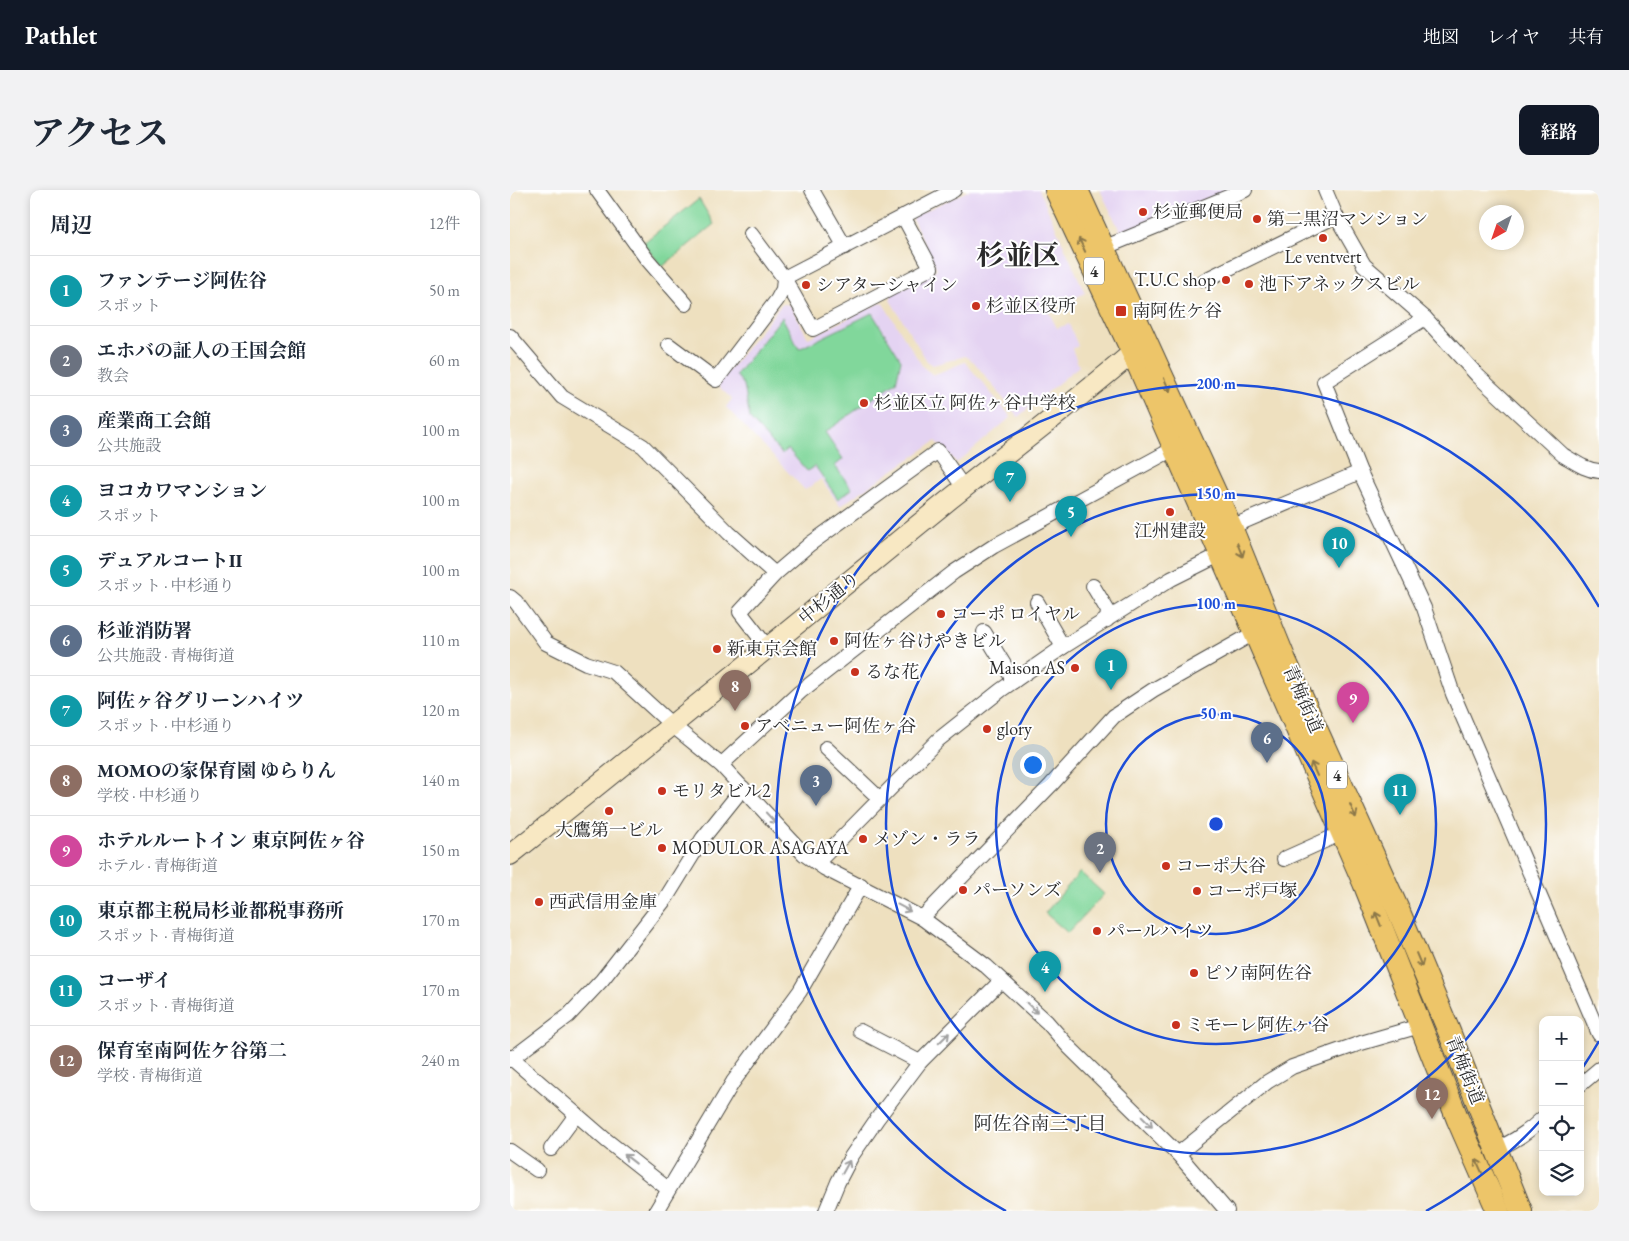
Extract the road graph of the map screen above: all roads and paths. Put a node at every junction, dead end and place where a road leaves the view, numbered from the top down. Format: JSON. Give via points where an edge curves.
{"nodes":[{"id":1,"x":597,"y":190,"type":"edge"},
{"id":2,"x":812,"y":190,"type":"edge"},
{"id":3,"x":954,"y":190,"type":"edge"},
{"id":4,"x":1056,"y":190,"type":"edge"},
{"id":5,"x":1077,"y":190,"type":"edge"},
{"id":6,"x":1245,"y":190,"type":"edge"},
{"id":7,"x":1326,"y":190,"type":"edge"},
{"id":8,"x":903,"y":216,"type":"junction"},
{"id":9,"x":1336,"y":216,"type":"junction"},
{"id":10,"x":751,"y":234,"type":"dead end"},
{"id":11,"x":845,"y":246,"type":"junction"},
{"id":12,"x":1103,"y":248,"type":"junction"},
{"id":13,"x":784,"y":278,"type":"junction"},
{"id":14,"x":1205,"y":280,"type":"dead end"},
{"id":15,"x":686,"y":304,"type":"dead end"},
{"id":16,"x":1424,"y":318,"type":"junction"},
{"id":17,"x":510,"y":336,"type":"edge"},
{"id":18,"x":669,"y":345,"type":"dead end"},
{"id":19,"x":1140,"y":347,"type":"junction"},
{"id":20,"x":1175,"y":448,"type":"junction"},
{"id":21,"x":1599,"y":471,"type":"edge"},
{"id":22,"x":1360,"y":472,"type":"junction"},
{"id":23,"x":964,"y":488,"type":"junction"},
{"id":24,"x":1231,"y":527,"type":"junction"},
{"id":25,"x":1221,"y":554,"type":"junction"},
{"id":26,"x":775,"y":574,"type":"junction"},
{"id":27,"x":1093,"y":586,"type":"dead end"},
{"id":28,"x":510,"y":597,"type":"edge"},
{"id":29,"x":1037,"y":602,"type":"dead end"},
{"id":30,"x":1107,"y":620,"type":"junction"},
{"id":31,"x":984,"y":632,"type":"dead end"},
{"id":32,"x":1254,"y":633,"type":"junction"},
{"id":33,"x":1063,"y":647,"type":"junction"},
{"id":34,"x":768,"y":648,"type":"junction"},
{"id":35,"x":1014,"y":681,"type":"junction"},
{"id":36,"x":672,"y":725,"type":"junction"},
{"id":37,"x":826,"y":748,"type":"dead end"},
{"id":38,"x":721,"y":765,"type":"junction"},
{"id":39,"x":743,"y":788,"type":"junction"},
{"id":40,"x":880,"y":799,"type":"junction"},
{"id":41,"x":1342,"y":833,"type":"junction"},
{"id":42,"x":510,"y":855,"type":"edge"},
{"id":43,"x":1284,"y":859,"type":"dead end"},
{"id":44,"x":817,"y":862,"type":"junction"},
{"id":45,"x":861,"y":885,"type":"junction"},
{"id":46,"x":922,"y":918,"type":"junction"},
{"id":47,"x":1001,"y":981,"type":"junction"},
{"id":48,"x":1420,"y":1026,"type":"junction"},
{"id":49,"x":860,"y":1031,"type":"dead end"},
{"id":50,"x":1599,"y":1034,"type":"edge"},
{"id":51,"x":510,"y":1059,"type":"edge"},
{"id":52,"x":920,"y":1062,"type":"junction"},
{"id":53,"x":1599,"y":1068,"type":"edge"},
{"id":54,"x":1584,"y":1081,"type":"edge"},
{"id":55,"x":576,"y":1115,"type":"junction"},
{"id":56,"x":1539,"y":1122,"type":"edge"},
{"id":57,"x":1496,"y":1149,"type":"junction"},
{"id":58,"x":551,"y":1150,"type":"dead end"},
{"id":59,"x":510,"y":1151,"type":"edge"},
{"id":60,"x":1178,"y":1154,"type":"junction"},
{"id":61,"x":537,"y":1170,"type":"dead end"},
{"id":62,"x":668,"y":1189,"type":"junction"},
{"id":63,"x":656,"y":1211,"type":"edge"},
{"id":64,"x":826,"y":1211,"type":"edge"},
{"id":65,"x":1227,"y":1211,"type":"edge"},
{"id":66,"x":1498,"y":1211,"type":"edge"},
{"id":67,"x":1521,"y":1211,"type":"edge"}],
"edges":[{"from":1,"to":15,"type":"street","via":[[646,258]]},
{"from":2,"to":11,"type":"street"},
{"from":3,"to":8,"type":"street"},
{"from":19,"to":4,"type":"main road","name":"青梅街道","number":"4","one_way":true},
{"from":5,"to":12,"type":"main road","name":"青梅街道","number":"4"},
{"from":6,"to":12,"type":"street"},
{"from":7,"to":9,"type":"street"},
{"from":8,"to":11,"type":"street"},
{"from":8,"to":13,"type":"street","via":[[932,268],[813,329]]},
{"from":9,"to":14,"type":"street"},
{"from":9,"to":16,"type":"street","via":[[1364,265]]},
{"from":10,"to":13,"type":"street"},
{"from":11,"to":13,"type":"street"},
{"from":12,"to":19,"type":"main road","name":"青梅街道","number":"4","via":[[1132,312]]},
{"from":13,"to":18,"type":"street","via":[[778,300],[716,380]]},
{"from":16,"to":21,"type":"street","via":[[1478,376],[1556,449],[1577,464]]},
{"from":16,"to":22,"type":"street","via":[[1324,382]]},
{"from":17,"to":26,"type":"street","via":[[562,397],[643,446],[729,533]]},
{"from":19,"to":20,"type":"main road","name":"青梅街道","number":"4"},
{"from":19,"to":23,"type":"main road","name":"中杉通り"},
{"from":19,"to":24,"type":"main road","name":"青梅街道","number":"4","one_way":true},
{"from":20,"to":25,"type":"main road","name":"青梅街道","number":"4"},
{"from":20,"to":38,"type":"street","via":[[994,546],[954,572],[800,692]]},
{"from":22,"to":24,"type":"street"},
{"from":22,"to":50,"type":"street","via":[[1424,608],[1453,694]]},
{"from":23,"to":26,"type":"street","via":[[938,451],[810,544]]},
{"from":23,"to":34,"type":"main road","name":"中杉通り"},
{"from":24,"to":57,"type":"main road","name":"青梅街道","number":"4","one_way":true,"via":[[1285,660],[1399,912]]},
{"from":25,"to":30,"type":"street","via":[[1171,579]]},
{"from":25,"to":32,"type":"main road","name":"青梅街道","number":"4"},
{"from":26,"to":34,"type":"street","via":[[740,612]]},
{"from":27,"to":30,"type":"street","via":[[1108,611]]},
{"from":28,"to":36,"type":"street","via":[[546,643],[586,663],[614,672]]},
{"from":29,"to":33,"type":"street"},
{"from":30,"to":33,"type":"street"},
{"from":31,"to":35,"type":"street"},
{"from":41,"to":32,"type":"main road","name":"青梅街道","number":"4","one_way":true},
{"from":32,"to":46,"type":"street","via":[[1114,716]]},
{"from":33,"to":35,"type":"street"},
{"from":34,"to":36,"type":"main road","name":"中杉通り"},
{"from":35,"to":40,"type":"street","via":[[938,740]]},
{"from":36,"to":38,"type":"street"},
{"from":36,"to":42,"type":"main road","name":"中杉通り"},
{"from":37,"to":40,"type":"street"},
{"from":38,"to":39,"type":"street"},
{"from":39,"to":44,"type":"street","one_way":true,"via":[[804,854]]},
{"from":39,"to":51,"type":"street","via":[[703,838],[666,898],[602,980],[568,1016]]},
{"from":40,"to":44,"type":"street"},
{"from":41,"to":43,"type":"street"},
{"from":48,"to":41,"type":"main road","name":"青梅街道","number":"4","one_way":true},
{"from":44,"to":45,"type":"street"},
{"from":45,"to":46,"type":"street","one_way":true},
{"from":45,"to":62,"type":"street","via":[[800,991],[733,1082]]},
{"from":46,"to":47,"type":"street"},
{"from":52,"to":47,"type":"street","one_way":true},
{"from":47,"to":60,"type":"street","one_way":true,"via":[[1047,1022]]},
{"from":48,"to":60,"type":"street","via":[[1292,1067],[1267,1082]]},
{"from":66,"to":48,"type":"main road","name":"青梅街道","number":"4","one_way":true},
{"from":49,"to":52,"type":"street"},
{"from":51,"to":55,"type":"street"},
{"from":64,"to":52,"type":"street","one_way":true,"via":[[851,1157]]},
{"from":53,"to":54,"type":"street"},
{"from":55,"to":58,"type":"street"},
{"from":62,"to":55,"type":"street","one_way":true},
{"from":56,"to":57,"type":"street","via":[[1528,1132]]},
{"from":57,"to":67,"type":"main road","name":"青梅街道","number":"4"},
{"from":59,"to":61,"type":"street"},
{"from":60,"to":65,"type":"street"},
{"from":62,"to":63,"type":"street"}]}
